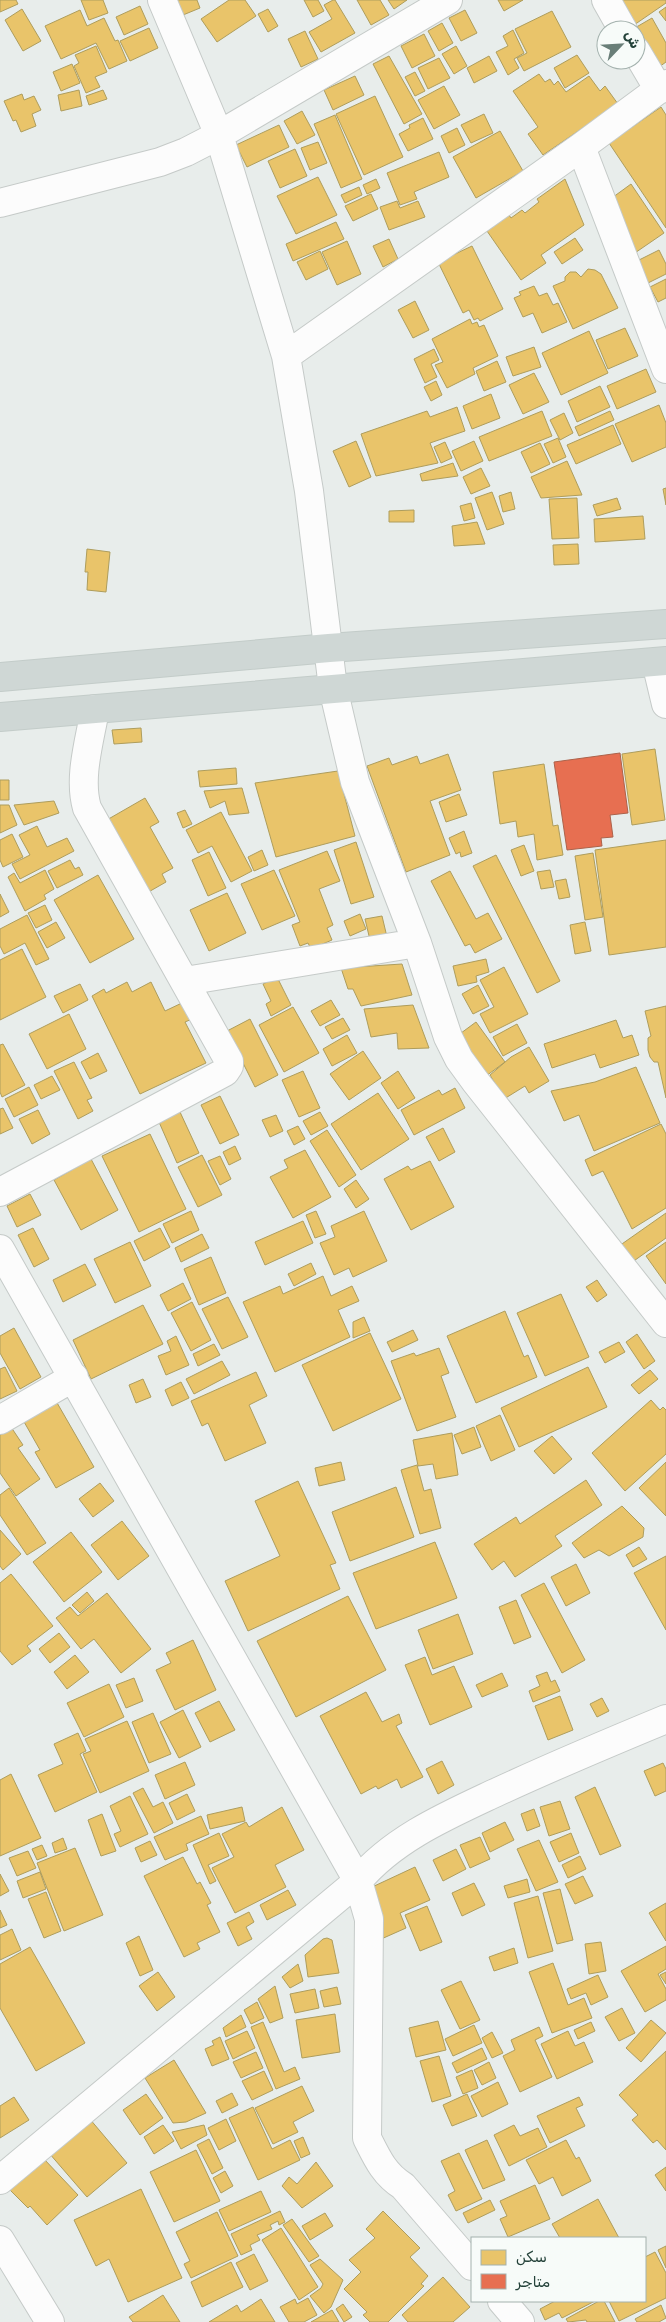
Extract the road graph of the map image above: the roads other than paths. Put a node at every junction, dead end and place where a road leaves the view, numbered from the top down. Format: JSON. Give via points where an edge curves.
{"nodes":[{"id":1,"x":162,"y":0,"type":"edge"},
{"id":2,"x":448,"y":0,"type":"edge"},
{"id":3,"x":606,"y":0,"type":"edge"},
{"id":4,"x":618,"y":20,"type":"edge"},
{"id":5,"x":646,"y":65,"type":"edge"},
{"id":6,"x":662,"y":87,"type":"edge"},
{"id":7,"x":220,"y":135,"type":"junction"},
{"id":8,"x":581,"y":147,"type":"junction"},
{"id":9,"x":0,"y":202,"type":"edge"},
{"id":10,"x":286,"y":356,"type":"junction"},
{"id":11,"x":666,"y":369,"type":"edge"},
{"id":12,"x":666,"y":624,"type":"edge"},
{"id":13,"x":329,"y":648,"type":"junction"},
{"id":14,"x":661,"y":661,"type":"edge"},
{"id":15,"x":0,"y":677,"type":"edge"},
{"id":16,"x":333,"y":688,"type":"junction"},
{"id":17,"x":666,"y":704,"type":"edge"},
{"id":18,"x":95,"y":709,"type":"junction"},
{"id":19,"x":0,"y":717,"type":"edge"},
{"id":20,"x":417,"y":943,"type":"junction"},
{"id":21,"x":185,"y":981,"type":"junction"},
{"id":22,"x":0,"y":1192,"type":"edge"},
{"id":23,"x":0,"y":1249,"type":"edge"},
{"id":24,"x":666,"y":1323,"type":"edge"},
{"id":25,"x":74,"y":1376,"type":"junction"},
{"id":26,"x":0,"y":1420,"type":"edge"},
{"id":27,"x":666,"y":1719,"type":"edge"},
{"id":28,"x":358,"y":1881,"type":"junction"},
{"id":29,"x":0,"y":2180,"type":"edge"},
{"id":30,"x":0,"y":2240,"type":"edge"},
{"id":31,"x":471,"y":2265,"type":"edge"},
{"id":32,"x":503,"y":2302,"type":"edge"},
{"id":33,"x":50,"y":2322,"type":"edge"},
{"id":34,"x":520,"y":2322,"type":"edge"}],
"edges":[{"from":1,"to":7,"type":"street"},
{"from":2,"to":7,"type":"street"},
{"from":3,"to":4,"type":"street"},
{"from":5,"to":6,"type":"street"},
{"from":6,"to":8,"type":"street"},
{"from":7,"to":9,"type":"street","via":[[160,162]]},
{"from":7,"to":10,"type":"street"},
{"from":8,"to":10,"type":"street"},
{"from":8,"to":11,"type":"street"},
{"from":10,"to":13,"type":"street","via":[[309,492]]},
{"from":12,"to":13,"type":"main road"},
{"from":13,"to":15,"type":"main road"},
{"from":13,"to":16,"type":"street"},
{"from":14,"to":16,"type":"main road"},
{"from":14,"to":17,"type":"street"},
{"from":16,"to":18,"type":"main road"},
{"from":16,"to":20,"type":"street","via":[[355,782]]},
{"from":18,"to":19,"type":"main road"},
{"from":18,"to":21,"type":"street","via":[[84,787],[87,808]]},
{"from":20,"to":21,"type":"street"},
{"from":20,"to":24,"type":"street","via":[[458,1059]]},
{"from":21,"to":22,"type":"street","via":[[229,1061],[224,1072]]},
{"from":23,"to":25,"type":"street"},
{"from":25,"to":26,"type":"street"},
{"from":25,"to":28,"type":"street"},
{"from":27,"to":28,"type":"street","via":[[556,1764],[436,1821],[373,1863]]},
{"from":28,"to":29,"type":"street"},
{"from":28,"to":31,"type":"street","via":[[369,1919],[367,2138],[381,2167],[391,2179],[403,2186]]},
{"from":30,"to":33,"type":"street"},
{"from":32,"to":34,"type":"street"}]}
